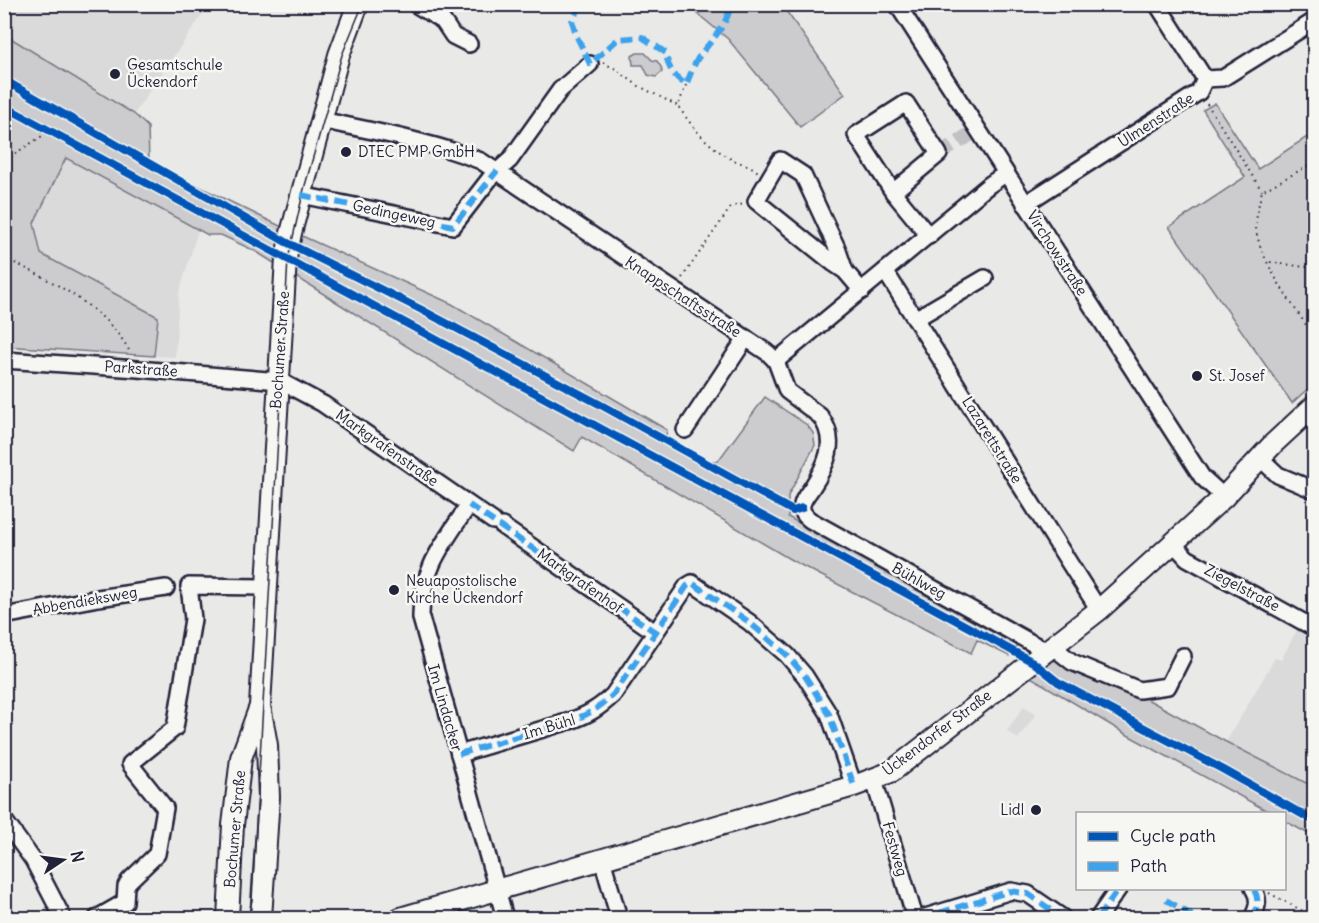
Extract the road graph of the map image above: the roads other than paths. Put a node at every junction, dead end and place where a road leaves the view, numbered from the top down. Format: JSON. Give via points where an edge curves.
{"nodes":[{"id":1,"x":358,"y":4,"type":"edge"},
{"id":2,"x":415,"y":4,"type":"edge"},
{"id":3,"x":897,"y":4,"type":"edge"},
{"id":4,"x":1157,"y":4,"type":"edge"},
{"id":5,"x":1314,"y":21,"type":"edge"},
{"id":6,"x":469,"y":44,"type":"dead end"},
{"id":7,"x":590,"y":64,"type":"road end"},
{"id":8,"x":1202,"y":86,"type":"junction"},
{"id":9,"x":321,"y":120,"type":"junction"},
{"id":10,"x":497,"y":171,"type":"junction"},
{"id":11,"x":1005,"y":174,"type":"junction"},
{"id":12,"x":893,"y":192,"type":"junction"},
{"id":13,"x":301,"y":195,"type":"junction"},
{"id":14,"x":1025,"y":204,"type":"junction"},
{"id":15,"x":929,"y":236,"type":"junction"},
{"id":16,"x":845,"y":270,"type":"junction"},
{"id":17,"x":885,"y":271,"type":"junction"},
{"id":18,"x":985,"y":279,"type":"dead end"},
{"id":19,"x":862,"y":291,"type":"junction"},
{"id":20,"x":915,"y":319,"type":"junction"},
{"id":21,"x":746,"y":338,"type":"junction"},
{"id":22,"x":4,"y":360,"type":"edge"},
{"id":23,"x":776,"y":361,"type":"junction"},
{"id":24,"x":278,"y":381,"type":"junction"},
{"id":25,"x":1314,"y":406,"type":"edge"},
{"id":26,"x":684,"y":430,"type":"dead end"},
{"id":27,"x":1260,"y":458,"type":"junction"},
{"id":28,"x":1314,"y":490,"type":"edge"},
{"id":29,"x":1224,"y":497,"type":"junction"},
{"id":30,"x":470,"y":505,"type":"junction"},
{"id":31,"x":500,"y":525,"type":"joint"},
{"id":32,"x":1173,"y":543,"type":"junction"},
{"id":33,"x":266,"y":587,"type":"junction"},
{"id":34,"x":166,"y":588,"type":"dead end"},
{"id":35,"x":1100,"y":610,"type":"junction"},
{"id":36,"x":4,"y":616,"type":"edge"},
{"id":37,"x":1314,"y":628,"type":"edge"},
{"id":38,"x":655,"y":632,"type":"junction"},
{"id":39,"x":1050,"y":650,"type":"junction"},
{"id":40,"x":1183,"y":656,"type":"dead end"},
{"id":41,"x":260,"y":706,"type":"junction"},
{"id":42,"x":459,"y":754,"type":"junction"},
{"id":43,"x":874,"y":780,"type":"junction"},
{"id":44,"x":854,"y":786,"type":"junction"},
{"id":45,"x":4,"y":820,"type":"edge"},
{"id":46,"x":602,"y":859,"type":"junction"},
{"id":47,"x":497,"y":889,"type":"junction"},
{"id":48,"x":1118,"y":890,"type":"edge"},
{"id":49,"x":1254,"y":890,"type":"edge"},
{"id":50,"x":63,"y":918,"type":"edge"},
{"id":51,"x":97,"y":918,"type":"edge"},
{"id":52,"x":228,"y":918,"type":"edge"},
{"id":53,"x":261,"y":918,"type":"edge"},
{"id":54,"x":400,"y":918,"type":"edge"},
{"id":55,"x":506,"y":918,"type":"edge"},
{"id":56,"x":620,"y":918,"type":"edge"},
{"id":57,"x":915,"y":918,"type":"edge"},
{"id":58,"x":922,"y":918,"type":"edge"},
{"id":59,"x":1063,"y":918,"type":"edge"},
{"id":60,"x":1098,"y":918,"type":"edge"},
{"id":61,"x":1252,"y":918,"type":"edge"}],
"edges":[{"from":1,"to":9,"type":"main road","name":"Bochumer Straße"},
{"from":2,"to":6,"type":"street","via":[[443,21],[453,36]]},
{"from":3,"to":11,"type":"street","name":"Virchowstraße"},
{"from":4,"to":8,"type":"street"},
{"from":5,"to":8,"type":"street","name":"Ulmenstraße","via":[[1223,78]]},
{"from":7,"to":10,"type":"street","via":[[560,90],[510,160]]},
{"from":8,"to":14,"type":"street","name":"Ulmenstraße"},
{"from":9,"to":10,"type":"street","name":"Knappschaftsstraße","via":[[461,153]]},
{"from":9,"to":13,"type":"main road","name":"Bochumer Straße"},
{"from":10,"to":13,"type":"street","name":"Gedingeweg","via":[[453,226]]},
{"from":10,"to":21,"type":"street","name":"Knappschaftsstraße"},
{"from":11,"to":14,"type":"street","name":"Virchowstraße"},
{"from":11,"to":15,"type":"street"},
{"from":12,"to":12,"type":"street","via":[[939,154],[906,103],[856,135]]},
{"from":12,"to":15,"type":"street"},
{"from":13,"to":24,"type":"main road","name":"Bochumer Straße","via":[[286,258]]},
{"from":14,"to":29,"type":"street","name":"Virchowstraße","via":[[1202,477]]},
{"from":15,"to":17,"type":"street"},
{"from":16,"to":16,"type":"street","via":[[803,175],[780,160],[756,201]]},
{"from":16,"to":19,"type":"street"},
{"from":17,"to":19,"type":"street"},
{"from":17,"to":20,"type":"street","name":"Lazarettstraße"},
{"from":18,"to":20,"type":"street"},
{"from":19,"to":23,"type":"street"},
{"from":20,"to":35,"type":"street","name":"Lazarettstraße"},
{"from":21,"to":23,"type":"street","name":"Knappschaftsstraße"},
{"from":21,"to":26,"type":"street"},
{"from":22,"to":24,"type":"street","name":"Parkstraße"},
{"from":23,"to":39,"type":"street","name":"Bühlweg","via":[[787,392],[820,416],[830,439],[824,469],[803,501],[802,511],[810,520]]},
{"from":24,"to":30,"type":"street","name":"Markgrafenstraße","via":[[323,404]]},
{"from":24,"to":33,"type":"main road","name":"Bochumer Straße"},
{"from":25,"to":27,"type":"main road","name":"Ückendorfer Straße"},
{"from":27,"to":28,"type":"street","via":[[1278,475]]},
{"from":27,"to":29,"type":"main road","name":"Ückendorfer Straße"},
{"from":29,"to":32,"type":"main road","name":"Ückendorfer Straße"},
{"from":30,"to":31,"type":"street","name":"Markgrafenstraße"},
{"from":30,"to":42,"type":"street","name":"Im Lindacker","via":[[438,551],[420,605],[424,634]]},
{"from":31,"to":38,"type":"street","name":"Markgrafenhof"},
{"from":32,"to":35,"type":"main road","name":"Ückendorfer Straße"},
{"from":32,"to":37,"type":"street","name":"Ziegelstraße","via":[[1187,558]]},
{"from":33,"to":41,"type":"main road","name":"Bochumer Straße"},
{"from":33,"to":51,"type":"street","via":[[189,586],[193,619],[175,728],[130,764],[165,808],[158,851],[129,881],[125,902]]},
{"from":34,"to":36,"type":"street","name":"Abbendieksweg"},
{"from":35,"to":39,"type":"main road","name":"Ückendorfer Straße"},
{"from":38,"to":42,"type":"street","name":"Im Bühl","via":[[613,695],[586,716]]},
{"from":38,"to":44,"type":"street","via":[[689,584],[695,584],[745,619],[787,655],[822,701]]},
{"from":39,"to":40,"type":"street","name":"Bühlweg","via":[[1139,690],[1168,686]]},
{"from":39,"to":43,"type":"main road","name":"Ückendorfer Straße","via":[[891,772]]},
{"from":41,"to":52,"type":"main road","name":"Bochumer Straße","via":[[241,759]]},
{"from":41,"to":53,"type":"main road","name":"Bochumer Straße","via":[[267,745],[269,797]]},
{"from":42,"to":47,"type":"street","name":"Im Lindacker"},
{"from":43,"to":44,"type":"main road","name":"Ückendorfer Straße"},
{"from":43,"to":57,"type":"street","name":"Festweg"},
{"from":44,"to":46,"type":"main road","name":"Ückendorfer Straße"},
{"from":45,"to":50,"type":"street","via":[[33,860]]},
{"from":46,"to":47,"type":"main road","name":"Ückendorfer Straße"},
{"from":46,"to":56,"type":"street"},
{"from":47,"to":54,"type":"main road","name":"Ückendorfer Straße"},
{"from":47,"to":55,"type":"street","name":"Im Lindacker"},
{"from":48,"to":60,"type":"street"},
{"from":49,"to":61,"type":"street","via":[[1258,909]]},
{"from":58,"to":59,"type":"street","via":[[1011,891],[1028,894]]}]}
